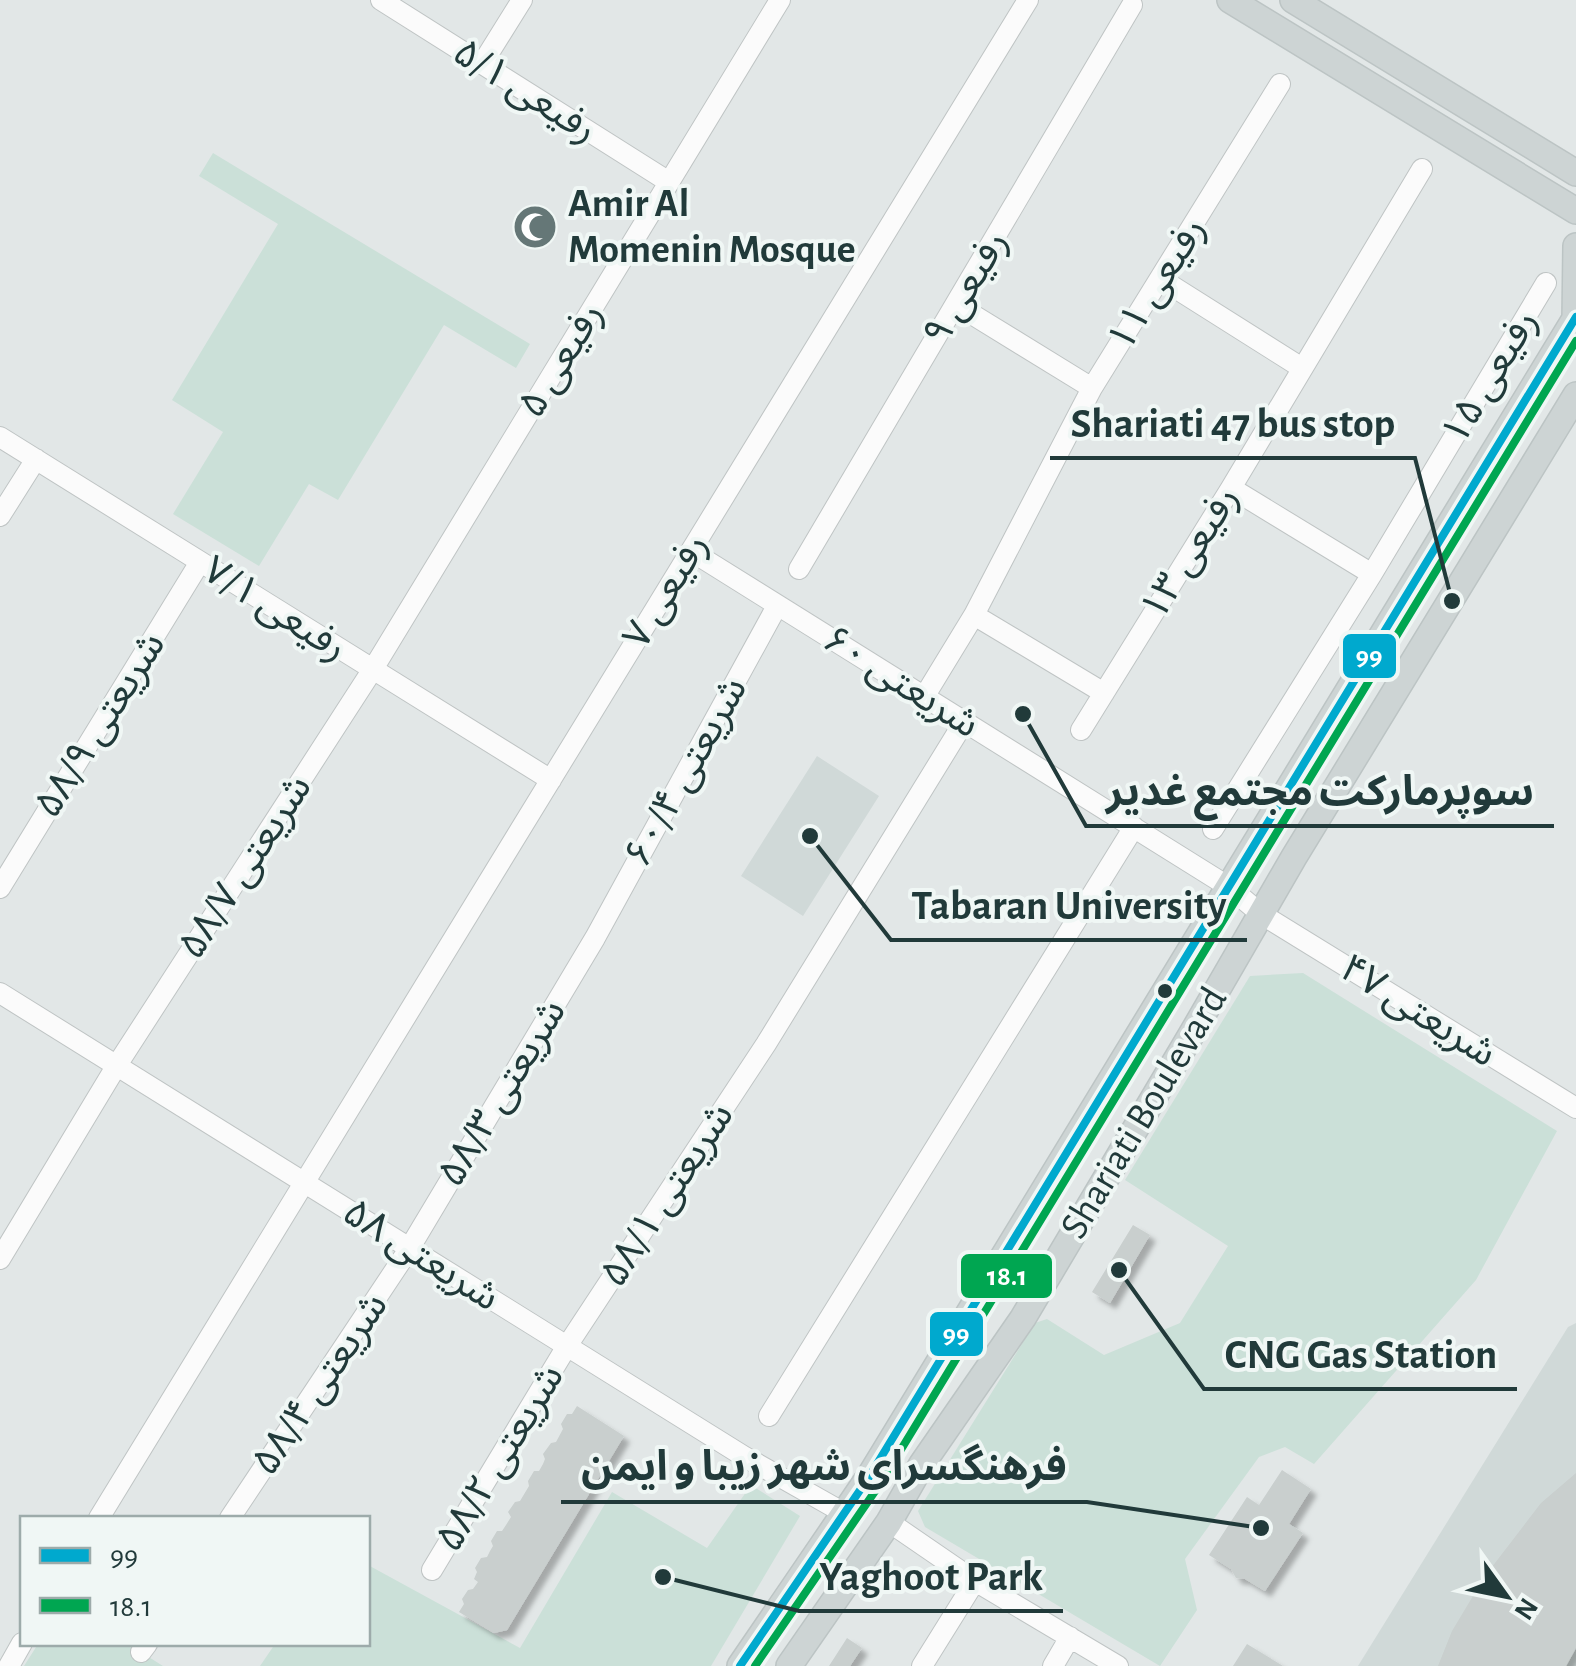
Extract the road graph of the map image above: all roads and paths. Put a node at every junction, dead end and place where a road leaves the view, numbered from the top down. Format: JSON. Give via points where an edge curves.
{"nodes":[{"id":1,"x":381,"y":0,"type":"edge"},
{"id":2,"x":522,"y":0,"type":"edge"},
{"id":3,"x":780,"y":0,"type":"edge"},
{"id":4,"x":1028,"y":0,"type":"edge"},
{"id":5,"x":1230,"y":0,"type":"edge"},
{"id":6,"x":1293,"y":0,"type":"edge"},
{"id":7,"x":1132,"y":5,"type":"dead end"},
{"id":8,"x":482,"y":64,"type":"junction"},
{"id":9,"x":1280,"y":84,"type":"dead end"},
{"id":10,"x":1422,"y":168,"type":"dead end"},
{"id":11,"x":1576,"y":173,"type":"edge"},
{"id":12,"x":669,"y":182,"type":"junction"},
{"id":13,"x":1576,"y":212,"type":"edge"},
{"id":14,"x":1576,"y":246,"type":"edge"},
{"id":15,"x":1161,"y":279,"type":"junction"},
{"id":16,"x":1546,"y":283,"type":"dead end"},
{"id":17,"x":957,"y":305,"type":"junction"},
{"id":18,"x":1575,"y":318,"type":"edge"},
{"id":19,"x":1302,"y":368,"type":"junction"},
{"id":20,"x":1092,"y":388,"type":"junction"},
{"id":21,"x":1576,"y":396,"type":"edge"},
{"id":22,"x":0,"y":437,"type":"edge"},
{"id":23,"x":36,"y":459,"type":"junction"},
{"id":24,"x":1231,"y":488,"type":"junction"},
{"id":25,"x":0,"y":516,"type":"edge"},
{"id":26,"x":690,"y":551,"type":"junction"},
{"id":27,"x":200,"y":562,"type":"junction"},
{"id":28,"x":799,"y":569,"type":"dead end"},
{"id":29,"x":1372,"y":574,"type":"junction"},
{"id":30,"x":777,"y":606,"type":"junction"},
{"id":31,"x":974,"y":615,"type":"junction"},
{"id":32,"x":372,"y":669,"type":"junction"},
{"id":33,"x":1104,"y":693,"type":"junction"},
{"id":34,"x":924,"y":697,"type":"junction"},
{"id":35,"x":964,"y":722,"type":"junction"},
{"id":36,"x":1081,"y":730,"type":"dead end"},
{"id":37,"x":551,"y":780,"type":"junction"},
{"id":38,"x":1134,"y":827,"type":"junction"},
{"id":39,"x":1213,"y":828,"type":"dead end"},
{"id":40,"x":1229,"y":887,"type":"junction"},
{"id":41,"x":0,"y":888,"type":"edge"},
{"id":42,"x":1260,"y":914,"type":"junction"},
{"id":43,"x":595,"y":938,"type":"joint"},
{"id":44,"x":0,"y":993,"type":"edge"},
{"id":45,"x":118,"y":1065,"type":"junction"},
{"id":46,"x":1576,"y":1108,"type":"edge"},
{"id":47,"x":304,"y":1182,"type":"junction"},
{"id":48,"x":409,"y":1249,"type":"junction"},
{"id":49,"x":0,"y":1259,"type":"edge"},
{"id":50,"x":567,"y":1346,"type":"junction"},
{"id":51,"x":769,"y":1416,"type":"dead end"},
{"id":52,"x":844,"y":1513,"type":"junction"},
{"id":53,"x":100,"y":1516,"type":"edge"},
{"id":54,"x":231,"y":1516,"type":"edge"},
{"id":55,"x":890,"y":1522,"type":"junction"},
{"id":56,"x":432,"y":1570,"type":"dead end"},
{"id":57,"x":975,"y":1580,"type":"junction"},
{"id":58,"x":1070,"y":1637,"type":"junction"},
{"id":59,"x":740,"y":1666,"type":"edge"},
{"id":60,"x":788,"y":1666,"type":"edge"},
{"id":61,"x":922,"y":1666,"type":"edge"},
{"id":62,"x":1053,"y":1666,"type":"edge"},
{"id":63,"x":1118,"y":1666,"type":"edge"}],
"edges":[{"from":1,"to":8,"type":"street","name":"رفیعی ۵/۱"},
{"from":2,"to":8,"type":"street"},
{"from":3,"to":12,"type":"street","name":"رفیعی ۵"},
{"from":4,"to":26,"type":"street","name":"رفیعی ۷"},
{"from":5,"to":13,"type":"main road"},
{"from":6,"to":11,"type":"main road"},
{"from":7,"to":17,"type":"street","name":"رفیعی ۹"},
{"from":8,"to":12,"type":"street","name":"رفیعی ۵/۱"},
{"from":9,"to":15,"type":"street","name":"رفیعی ۱۱"},
{"from":10,"to":19,"type":"street","name":"رفیعی ۱۳"},
{"from":12,"to":32,"type":"street","name":"رفیعی ۵"},
{"from":14,"to":18,"type":"main road"},
{"from":15,"to":19,"type":"street"},
{"from":15,"to":20,"type":"street","name":"رفیعی ۱۱"},
{"from":16,"to":29,"type":"street","name":"رفیعی ۱۵"},
{"from":17,"to":20,"type":"street"},
{"from":17,"to":28,"type":"street","name":"رفیعی ۹"},
{"from":18,"to":40,"type":"main road","name":"Shariati Boulevard"},
{"from":19,"to":24,"type":"street","name":"رفیعی ۱۳"},
{"from":20,"to":31,"type":"street","name":"رفیعی ۱۱"},
{"from":21,"to":42,"type":"main road","name":"Shariati Boulevard"},
{"from":22,"to":23,"type":"street","name":"رفیعی ۷/۱"},
{"from":23,"to":25,"type":"street"},
{"from":23,"to":27,"type":"street","name":"رفیعی ۷/۱"},
{"from":24,"to":29,"type":"street"},
{"from":24,"to":33,"type":"street","name":"رفیعی ۱۳"},
{"from":26,"to":30,"type":"street","name":"شریعتی ۶۰"},
{"from":26,"to":37,"type":"street","name":"رفیعی ۷"},
{"from":27,"to":32,"type":"street","name":"رفیعی ۷/۱"},
{"from":27,"to":41,"type":"street","name":"شریعتی ۵۸/۹"},
{"from":29,"to":39,"type":"street","name":"رفیعی ۱۵"},
{"from":30,"to":34,"type":"street","name":"شریعتی ۶۰"},
{"from":30,"to":43,"type":"street","name":"شریعتی ۶۰/۴"},
{"from":31,"to":33,"type":"street"},
{"from":31,"to":34,"type":"street","name":"رفیعی ۱۱"},
{"from":32,"to":37,"type":"street","name":"رفیعی ۷/۱"},
{"from":32,"to":45,"type":"street","name":"شریعتی ۵۸/۷"},
{"from":33,"to":36,"type":"street","name":"رفیعی ۱۳"},
{"from":34,"to":35,"type":"street","name":"شریعتی ۶۰"},
{"from":35,"to":38,"type":"street","name":"شریعتی ۶۰"},
{"from":35,"to":50,"type":"street","name":"شریعتی ۵۸/۱","via":[[766,1044]]},
{"from":37,"to":47,"type":"street","name":"رفیعی ۷"},
{"from":38,"to":40,"type":"street","name":"شریعتی ۶۰"},
{"from":38,"to":51,"type":"street"},
{"from":40,"to":42,"type":"street","name":"شریعتی ۶۰"},
{"from":40,"to":52,"type":"main road","name":"Shariati Boulevard"},
{"from":42,"to":46,"type":"street","name":"شریعتی ۴۷"},
{"from":42,"to":55,"type":"main road","name":"Shariati Boulevard","via":[[1023,1318]]},
{"from":43,"to":48,"type":"street","name":"شریعتی ۵۸/۳"},
{"from":44,"to":45,"type":"street","name":"شریعتی ۵۸"},
{"from":45,"to":47,"type":"street","name":"شریعتی ۵۸"},
{"from":45,"to":49,"type":"street","name":"شریعتی ۵۸/۷"},
{"from":47,"to":48,"type":"street","name":"شریعتی ۵۸"},
{"from":47,"to":53,"type":"street","name":"رفیعی ۷"},
{"from":48,"to":50,"type":"street","name":"شریعتی ۵۸"},
{"from":48,"to":54,"type":"street","name":"شریعتی ۵۸/۴"},
{"from":50,"to":52,"type":"street","name":"شریعتی ۵۸"},
{"from":50,"to":56,"type":"street","name":"شریعتی ۵۸/۲"},
{"from":52,"to":59,"type":"main road","name":"Shariati Boulevard"},
{"from":55,"to":57,"type":"street"},
{"from":55,"to":60,"type":"main road","name":"Shariati Boulevard"},
{"from":57,"to":58,"type":"street"},
{"from":57,"to":61,"type":"street"},
{"from":58,"to":62,"type":"street"},
{"from":58,"to":63,"type":"street"}]}
